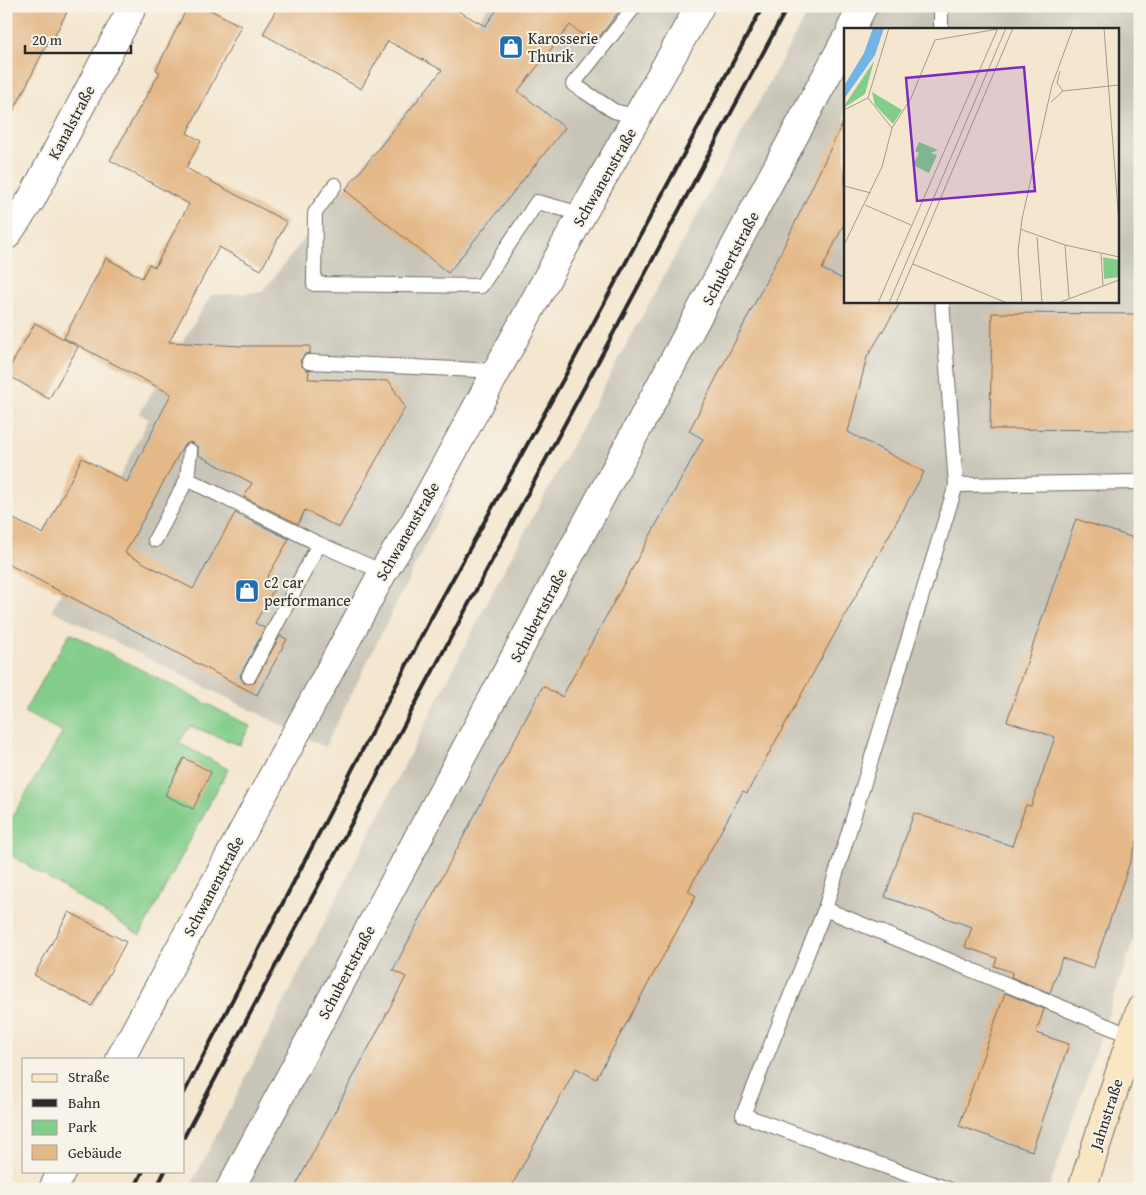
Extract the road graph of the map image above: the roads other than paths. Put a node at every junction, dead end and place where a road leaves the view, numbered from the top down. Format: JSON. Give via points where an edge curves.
{"nodes":[{"id":1,"x":133,"y":6,"type":"edge"},
{"id":2,"x":635,"y":6,"type":"edge"},
{"id":3,"x":700,"y":6,"type":"edge"},
{"id":4,"x":863,"y":6,"type":"edge"},
{"id":5,"x":941,"y":6,"type":"edge"},
{"id":6,"x":852,"y":28,"type":"edge"},
{"id":7,"x":941,"y":28,"type":"edge"},
{"id":8,"x":844,"y":43,"type":"edge"},
{"id":9,"x":638,"y":117,"type":"junction"},
{"id":10,"x":335,"y":185,"type":"dead end"},
{"id":11,"x":582,"y":214,"type":"junction"},
{"id":12,"x":6,"y":236,"type":"edge"},
{"id":13,"x":942,"y":302,"type":"edge"},
{"id":14,"x":309,"y":362,"type":"dead end"},
{"id":15,"x":497,"y":371,"type":"junction"},
{"id":16,"x":190,"y":451,"type":"dead end"},
{"id":17,"x":187,"y":479,"type":"junction"},
{"id":18,"x":1140,"y":482,"type":"edge"},
{"id":19,"x":956,"y":485,"type":"junction"},
{"id":20,"x":155,"y":540,"type":"dead end"},
{"id":21,"x":319,"y":544,"type":"junction"},
{"id":22,"x":383,"y":572,"type":"junction"},
{"id":23,"x":249,"y":676,"type":"dead end"},
{"id":24,"x":825,"y":909,"type":"junction"},
{"id":25,"x":1140,"y":1010,"type":"edge"},
{"id":26,"x":1131,"y":1036,"type":"junction"},
{"id":27,"x":121,"y":1058,"type":"edge"},
{"id":28,"x":62,"y":1172,"type":"edge"},
{"id":29,"x":53,"y":1189,"type":"edge"},
{"id":30,"x":230,"y":1189,"type":"edge"},
{"id":31,"x":948,"y":1189,"type":"edge"},
{"id":32,"x":1082,"y":1189,"type":"edge"}],
"edges":[{"from":1,"to":12,"type":"street","name":"Kanalstraße","via":[[31,200]]},
{"from":2,"to":9,"type":"lane","via":[[573,84],[614,111]]},
{"from":3,"to":9,"type":"street","name":"Schwanenstraße"},
{"from":4,"to":6,"type":"street"},
{"from":5,"to":7,"type":"lane"},
{"from":8,"to":30,"type":"street","name":"Schubertstraße"},
{"from":9,"to":11,"type":"street","name":"Schwanenstraße"},
{"from":10,"to":11,"type":"lane","via":[[316,213],[314,284],[481,286],[537,202]]},
{"from":11,"to":15,"type":"street","name":"Schwanenstraße"},
{"from":13,"to":19,"type":"lane"},
{"from":14,"to":15,"type":"lane"},
{"from":15,"to":22,"type":"street","name":"Schwanenstraße","via":[[415,521]]},
{"from":16,"to":17,"type":"lane"},
{"from":17,"to":20,"type":"lane"},
{"from":17,"to":21,"type":"lane"},
{"from":18,"to":19,"type":"lane"},
{"from":19,"to":24,"type":"lane"},
{"from":21,"to":22,"type":"lane"},
{"from":21,"to":23,"type":"lane"},
{"from":22,"to":27,"type":"street","name":"Schwanenstraße"},
{"from":24,"to":26,"type":"lane"},
{"from":24,"to":31,"type":"lane","via":[[743,1115]]},
{"from":25,"to":26,"type":"main road","name":"Jahnstraße"},
{"from":26,"to":32,"type":"main road","name":"Jahnstraße"},
{"from":28,"to":29,"type":"street"}]}
